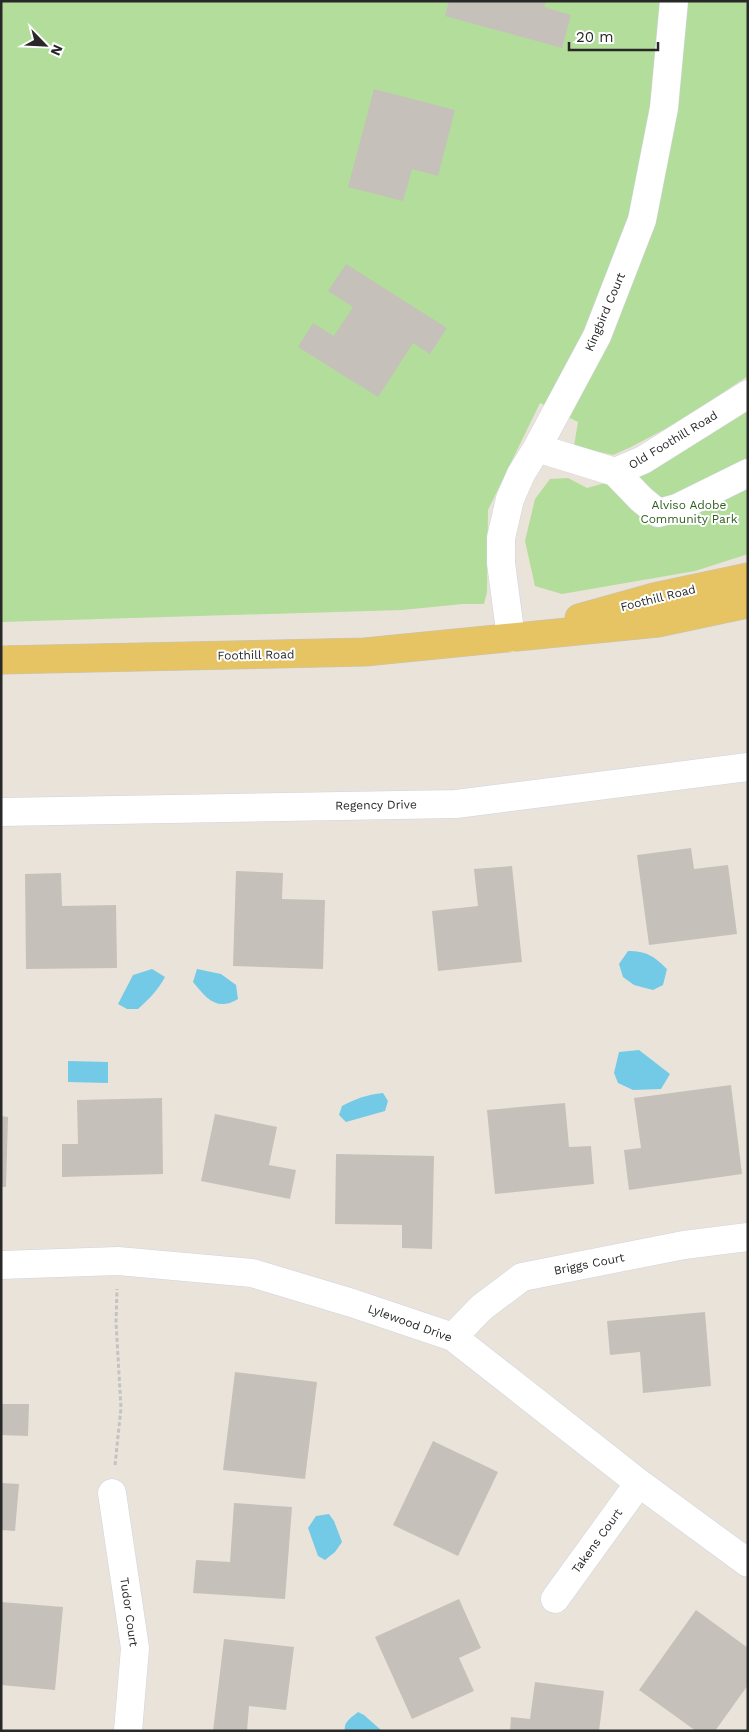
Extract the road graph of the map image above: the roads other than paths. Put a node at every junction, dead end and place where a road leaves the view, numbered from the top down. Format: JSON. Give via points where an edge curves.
{"nodes":[{"id":1,"x":674,"y":1,"type":"edge"},
{"id":2,"x":748,"y":394,"type":"edge"},
{"id":3,"x":538,"y":448,"type":"junction"},
{"id":4,"x":615,"y":472,"type":"junction"},
{"id":5,"x":748,"y":473,"type":"edge"},
{"id":6,"x":748,"y":577,"type":"edge"},
{"id":7,"x":748,"y":604,"type":"edge"},
{"id":8,"x":510,"y":638,"type":"junction"},
{"id":9,"x":1,"y":660,"type":"edge"},
{"id":10,"x":748,"y":768,"type":"edge"},
{"id":11,"x":1,"y":812,"type":"edge"},
{"id":12,"x":748,"y":1237,"type":"edge"},
{"id":13,"x":1,"y":1265,"type":"edge"},
{"id":14,"x":453,"y":1337,"type":"junction"},
{"id":15,"x":639,"y":1483,"type":"junction"},
{"id":16,"x":112,"y":1493,"type":"road end"},
{"id":17,"x":748,"y":1563,"type":"edge"},
{"id":18,"x":556,"y":1599,"type":"dead end"},
{"id":19,"x":128,"y":1731,"type":"edge"}],
"edges":[{"from":1,"to":3,"type":"street","name":"Kingbird Court","via":[[664,108],[642,220],[597,336]]},
{"from":2,"to":4,"type":"street","name":"Old Foothill Road","via":[[643,460]]},
{"from":3,"to":4,"type":"street","name":"Old Foothill Road"},
{"from":3,"to":8,"type":"street","name":"Kingbird Court","via":[[510,499],[501,538]]},
{"from":4,"to":5,"type":"street","via":[[658,513],[677,508]]},
{"from":6,"to":8,"type":"main road","name":"Foothill Road","via":[[654,597]]},
{"from":7,"to":8,"type":"main road","name":"Foothill Road","via":[[658,623]]},
{"from":8,"to":9,"type":"main road","name":"Foothill Road","via":[[365,652]]},
{"from":10,"to":11,"type":"street","name":"Regency Drive","via":[[456,804]]},
{"from":12,"to":14,"type":"street","name":"Briggs Court","via":[[684,1245],[522,1277],[481,1308]]},
{"from":13,"to":14,"type":"street","name":"Lylewood Drive","via":[[118,1261],[252,1273]]},
{"from":14,"to":15,"type":"street","name":"Lylewood Drive"},
{"from":15,"to":17,"type":"street","name":"Lylewood Drive"},
{"from":15,"to":18,"type":"street","name":"Takens Court"},
{"from":16,"to":19,"type":"street","name":"Tudor Court","via":[[135,1648]]}]}
